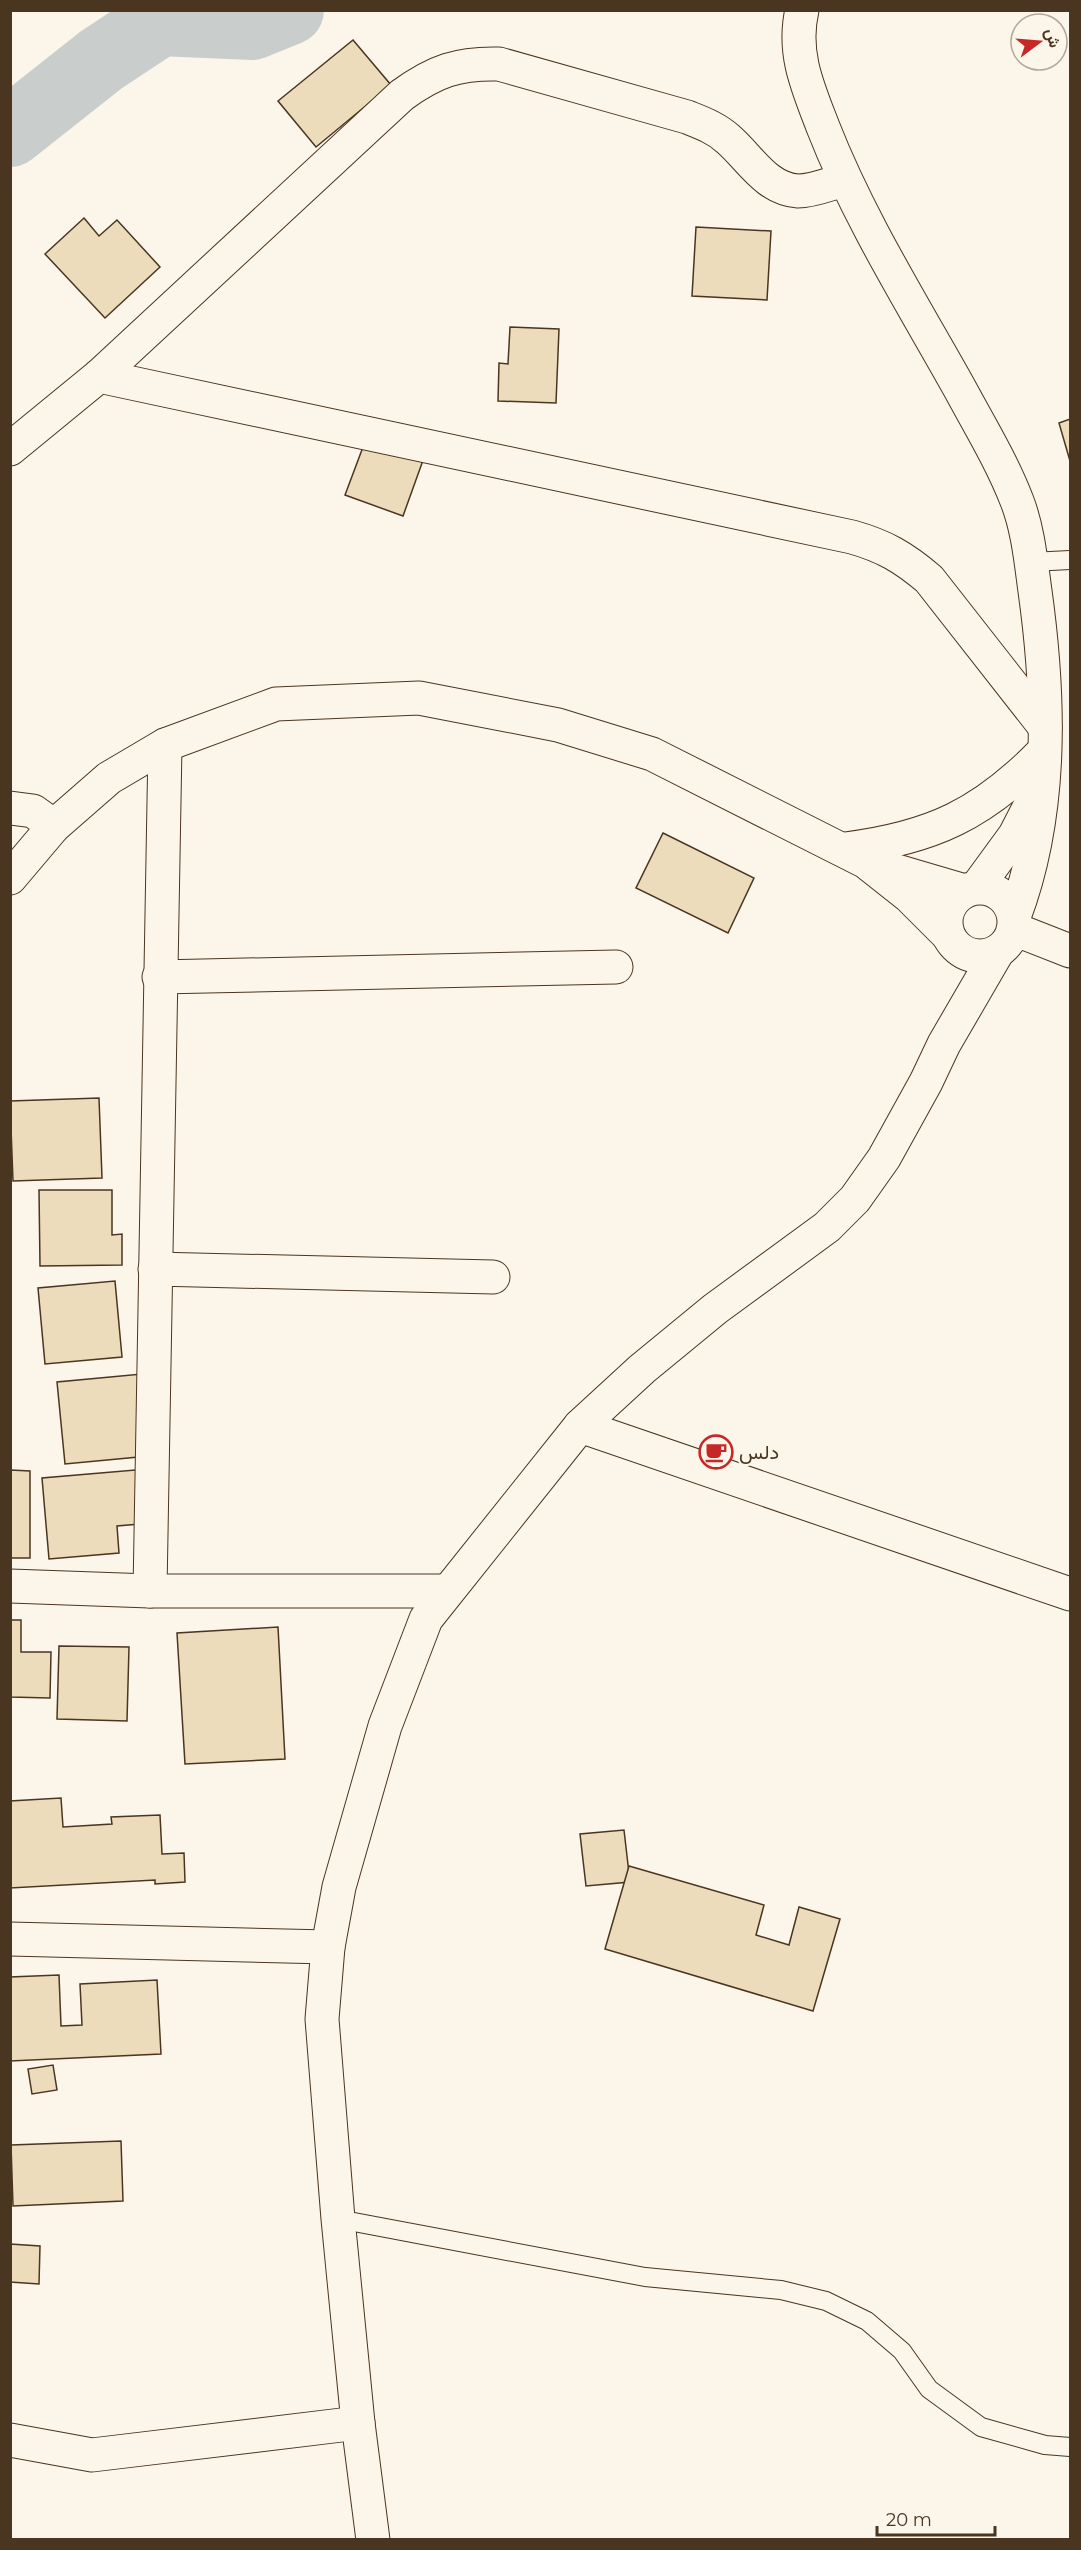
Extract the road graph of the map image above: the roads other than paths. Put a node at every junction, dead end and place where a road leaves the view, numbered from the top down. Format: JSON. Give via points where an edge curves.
{"nodes":[{"id":1,"x":802,"y":10,"type":"edge"},
{"id":2,"x":844,"y":180,"type":"junction"},
{"id":3,"x":99,"y":376,"type":"junction"},
{"id":4,"x":10,"y":449,"type":"edge"},
{"id":5,"x":1071,"y":560,"type":"edge"},
{"id":6,"x":1031,"y":562,"type":"junction"},
{"id":7,"x":165,"y":745,"type":"junction"},
{"id":8,"x":1044,"y":752,"type":"junction"},
{"id":9,"x":10,"y":808,"type":"edge"},
{"id":10,"x":54,"y":826,"type":"junction"},
{"id":11,"x":856,"y":855,"type":"junction"},
{"id":12,"x":10,"y":878,"type":"edge"},
{"id":13,"x":971,"y":889,"type":"junction"},
{"id":14,"x":1009,"y":932,"type":"junction"},
{"id":15,"x":951,"y":940,"type":"junction"},
{"id":16,"x":1071,"y":951,"type":"edge"},
{"id":17,"x":616,"y":967,"type":"dead end"},
{"id":18,"x":159,"y":976,"type":"junction"},
{"id":19,"x":944,"y":1044,"type":"junction"},
{"id":20,"x":155,"y":1269,"type":"junction"},
{"id":21,"x":493,"y":1277,"type":"dead end"},
{"id":22,"x":580,"y":1426,"type":"junction"},
{"id":23,"x":10,"y":1586,"type":"edge"},
{"id":24,"x":150,"y":1591,"type":"junction"},
{"id":25,"x":446,"y":1591,"type":"junction"},
{"id":26,"x":1071,"y":1594,"type":"edge"},
{"id":27,"x":10,"y":1939,"type":"edge"},
{"id":28,"x":328,"y":1947,"type":"junction"},
{"id":29,"x":338,"y":2219,"type":"junction"},
{"id":30,"x":358,"y":2423,"type":"junction"},
{"id":31,"x":10,"y":2440,"type":"edge"},
{"id":32,"x":1071,"y":2447,"type":"edge"},
{"id":33,"x":373,"y":2540,"type":"edge"}],
"edges":[{"from":1,"to":2,"type":"street","via":[[798,50],[803,77]]},
{"from":2,"to":3,"type":"street","via":[[812,189],[789,190],[769,180],[728,139],[687,117],[500,64],[473,63],[447,69],[423,79],[402,95]]},
{"from":2,"to":6,"type":"street","via":[[993,450],[1018,502]]},
{"from":3,"to":4,"type":"street"},
{"from":3,"to":8,"type":"street","via":[[880,545],[929,579]]},
{"from":5,"to":6,"type":"lane"},
{"from":6,"to":8,"type":"street","via":[[1043,645]]},
{"from":7,"to":10,"type":"street","via":[[109,778]]},
{"from":7,"to":11,"type":"street","via":[[276,704],[419,698],[558,725],[652,754]]},
{"from":7,"to":18,"type":"street"},
{"from":8,"to":11,"type":"street","via":[[987,802],[954,820]]},
{"from":8,"to":13,"type":"street","via":[[1015,836]]},
{"from":8,"to":14,"type":"street","via":[[1038,834]]},
{"from":9,"to":10,"type":"street","via":[[33,811]]},
{"from":10,"to":12,"type":"street"},
{"from":11,"to":13,"type":"street"},
{"from":11,"to":15,"type":"street","via":[[909,896]]},
{"from":13,"to":14,"type":"street","via":[[990,889],[1010,904]]},
{"from":13,"to":15,"type":"street","via":[[957,897],[946,915]]},
{"from":14,"to":15,"type":"street","via":[[987,956],[963,952]]},
{"from":14,"to":16,"type":"street"},
{"from":14,"to":19,"type":"street"},
{"from":15,"to":19,"type":"street","via":[[953,994]]},
{"from":17,"to":18,"type":"street"},
{"from":18,"to":20,"type":"street"},
{"from":19,"to":22,"type":"street","via":[[884,1158],[855,1199],[827,1227],[715,1309],[642,1369]]},
{"from":20,"to":21,"type":"street"},
{"from":20,"to":24,"type":"street"},
{"from":22,"to":25,"type":"street"},
{"from":22,"to":26,"type":"street"},
{"from":23,"to":24,"type":"street"},
{"from":24,"to":25,"type":"street"},
{"from":25,"to":28,"type":"street","via":[[426,1618],[385,1726],[339,1887]]},
{"from":27,"to":28,"type":"street"},
{"from":28,"to":29,"type":"street","via":[[322,2019]]},
{"from":29,"to":30,"type":"street"},
{"from":29,"to":32,"type":"lane","via":[[645,2277],[781,2290],[826,2301],[867,2321],[902,2351],[929,2389],[981,2427],[1045,2445]]},
{"from":30,"to":31,"type":"street","via":[[92,2455]]},
{"from":30,"to":33,"type":"street"}]}
